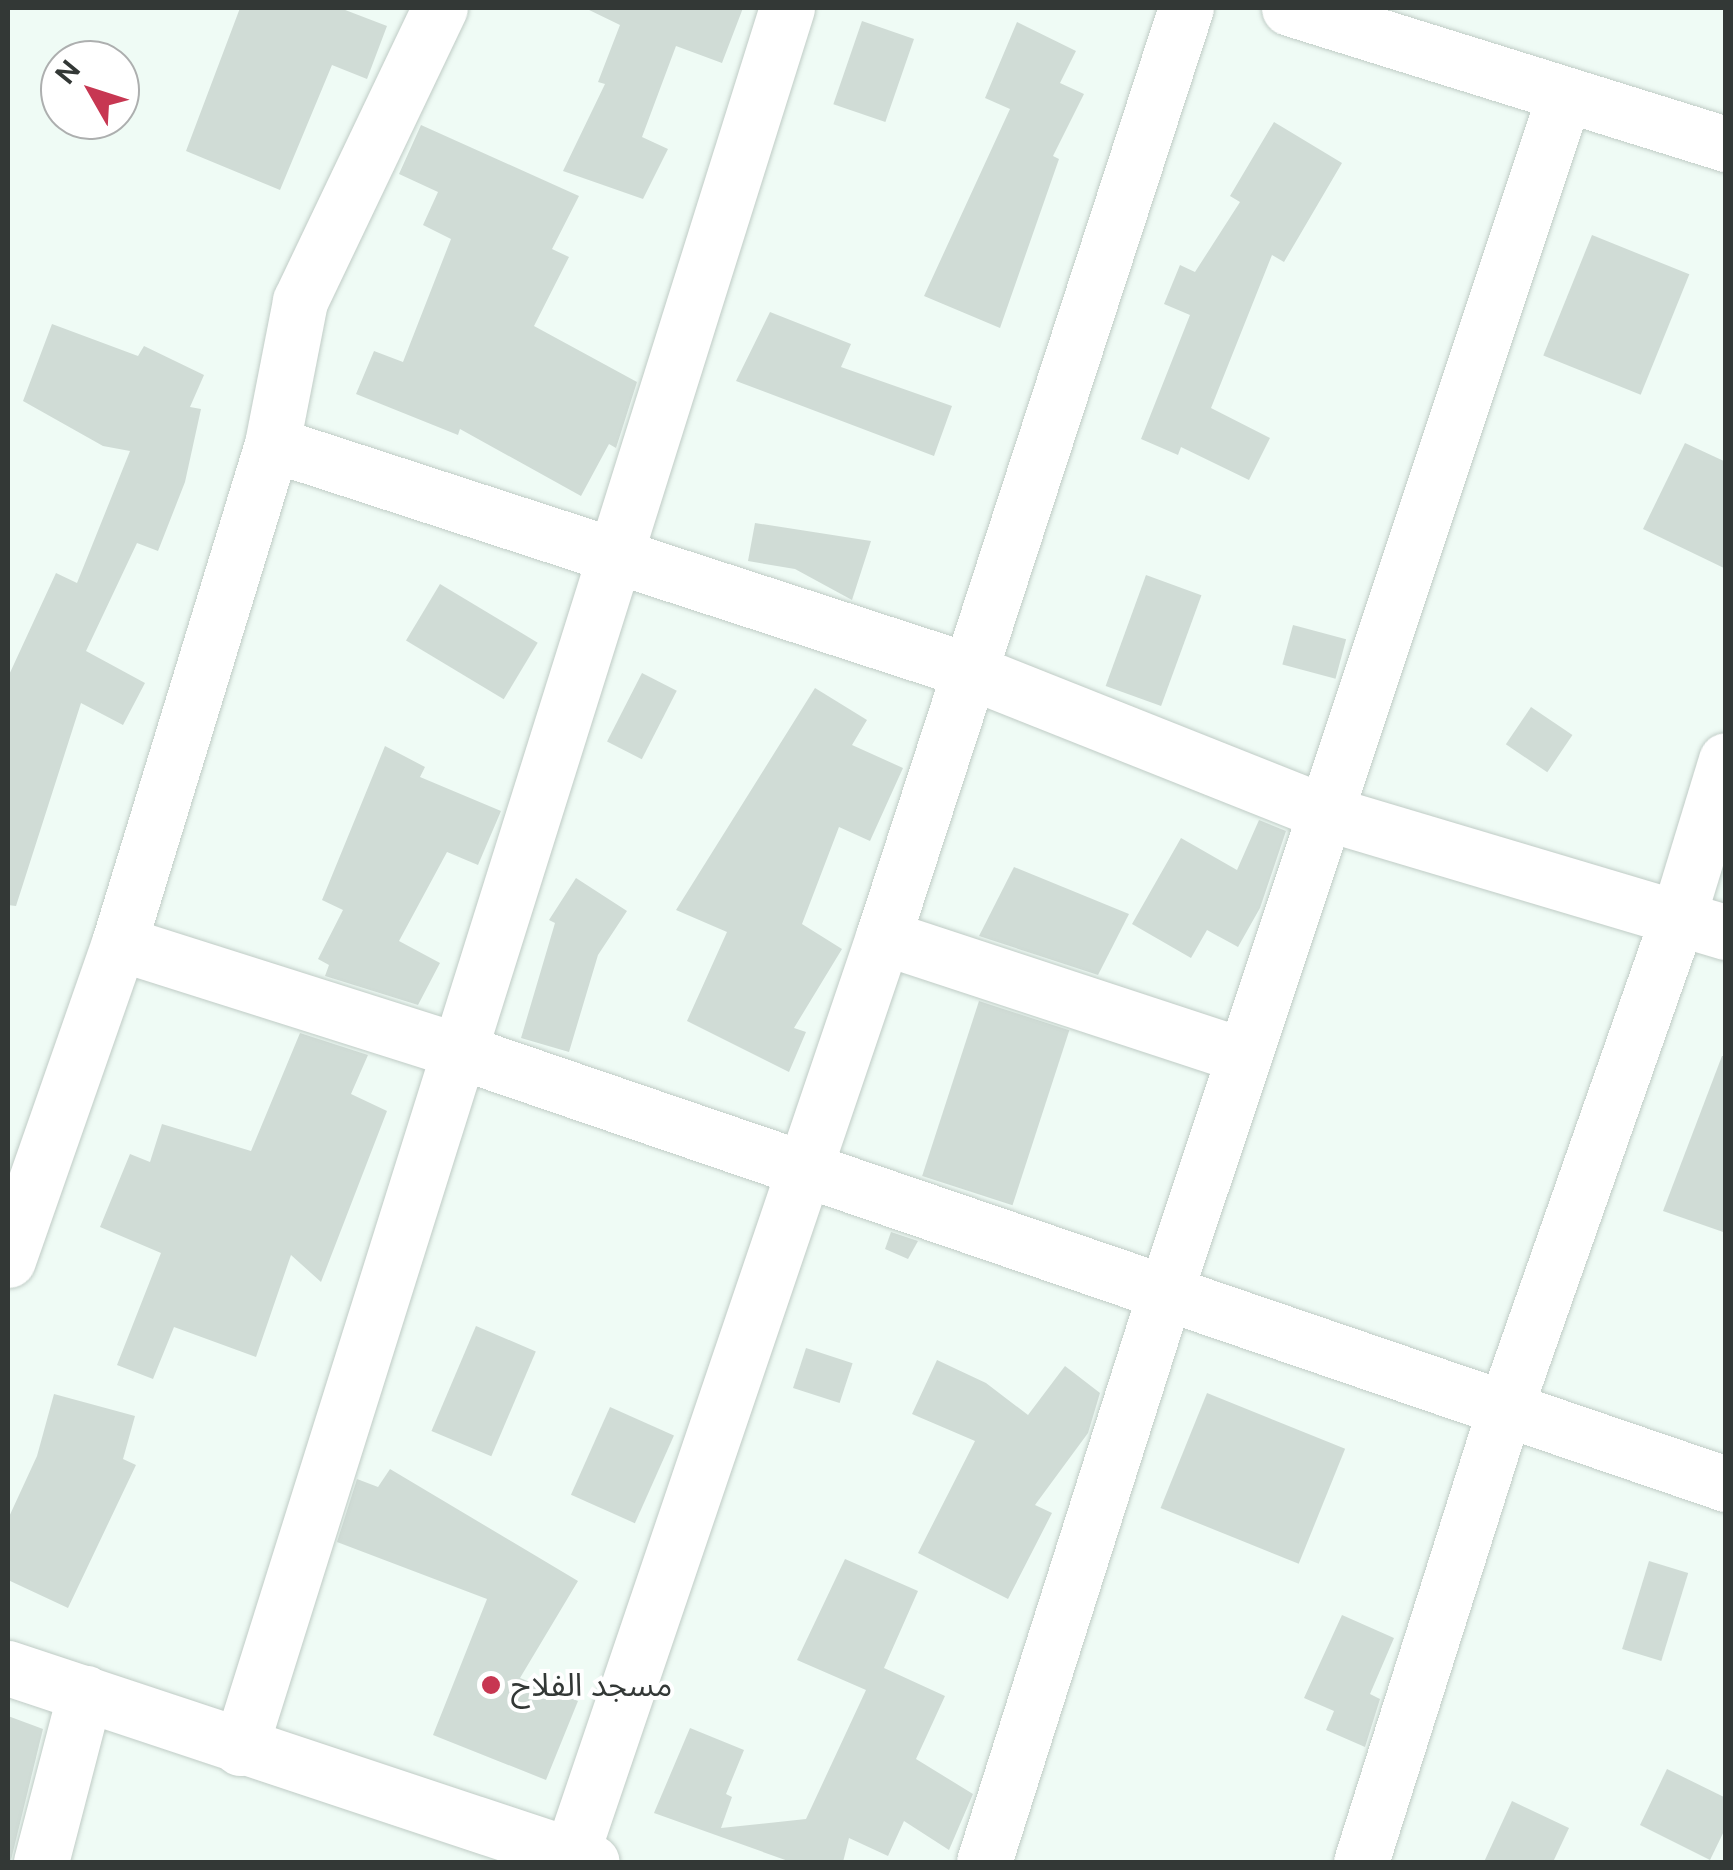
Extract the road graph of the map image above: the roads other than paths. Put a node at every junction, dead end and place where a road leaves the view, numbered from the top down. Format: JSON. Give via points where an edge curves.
{"nodes":[{"id":1,"x":440,"y":8,"type":"edge"},
{"id":2,"x":787,"y":8,"type":"edge"},
{"id":3,"x":1186,"y":8,"type":"edge"},
{"id":4,"x":1290,"y":8,"type":"edge"},
{"id":5,"x":1564,"y":97,"type":"junction"},
{"id":6,"x":1726,"y":144,"type":"edge"},
{"id":7,"x":272,"y":444,"type":"junction"},
{"id":8,"x":618,"y":558,"type":"junction"},
{"id":9,"x":967,"y":670,"type":"junction"},
{"id":10,"x":1726,"y":760,"type":"edge"},
{"id":11,"x":1326,"y":812,"type":"junction"},
{"id":12,"x":1702,"y":924,"type":"edge"},
{"id":13,"x":883,"y":937,"type":"junction"},
{"id":14,"x":119,"y":943,"type":"junction"},
{"id":15,"x":456,"y":1050,"type":"junction"},
{"id":16,"x":1244,"y":1056,"type":"junction"},
{"id":17,"x":802,"y":1170,"type":"junction"},
{"id":18,"x":8,"y":1260,"type":"edge"},
{"id":19,"x":1165,"y":1293,"type":"junction"},
{"id":20,"x":1504,"y":1411,"type":"junction"},
{"id":21,"x":1726,"y":1484,"type":"edge"},
{"id":22,"x":8,"y":1668,"type":"edge"},
{"id":23,"x":85,"y":1693,"type":"junction"},
{"id":24,"x":240,"y":1748,"type":"junction"},
{"id":25,"x":448,"y":1840,"type":"edge"},
{"id":26,"x":582,"y":1859,"type":"edge"},
{"id":27,"x":41,"y":1862,"type":"edge"},
{"id":28,"x":984,"y":1862,"type":"edge"},
{"id":29,"x":1361,"y":1862,"type":"edge"}],
"edges":[{"from":1,"to":7,"type":"street","via":[[300,301]]},
{"from":2,"to":8,"type":"street"},
{"from":3,"to":9,"type":"street"},
{"from":4,"to":5,"type":"street"},
{"from":5,"to":6,"type":"street"},
{"from":5,"to":11,"type":"street"},
{"from":7,"to":8,"type":"street"},
{"from":7,"to":14,"type":"street"},
{"from":8,"to":9,"type":"street"},
{"from":8,"to":15,"type":"street"},
{"from":9,"to":11,"type":"street"},
{"from":9,"to":13,"type":"street"},
{"from":10,"to":12,"type":"street"},
{"from":11,"to":12,"type":"street"},
{"from":11,"to":16,"type":"street"},
{"from":12,"to":20,"type":"street"},
{"from":13,"to":16,"type":"street"},
{"from":13,"to":17,"type":"street"},
{"from":14,"to":15,"type":"street"},
{"from":14,"to":18,"type":"street"},
{"from":15,"to":17,"type":"street"},
{"from":15,"to":24,"type":"street"},
{"from":16,"to":19,"type":"street"},
{"from":17,"to":19,"type":"street"},
{"from":17,"to":26,"type":"street"},
{"from":19,"to":20,"type":"street"},
{"from":19,"to":28,"type":"street"},
{"from":20,"to":21,"type":"street"},
{"from":20,"to":29,"type":"street"},
{"from":22,"to":23,"type":"street"},
{"from":23,"to":24,"type":"street"},
{"from":23,"to":27,"type":"street"},
{"from":24,"to":25,"type":"street"},
{"from":25,"to":26,"type":"street"}]}
